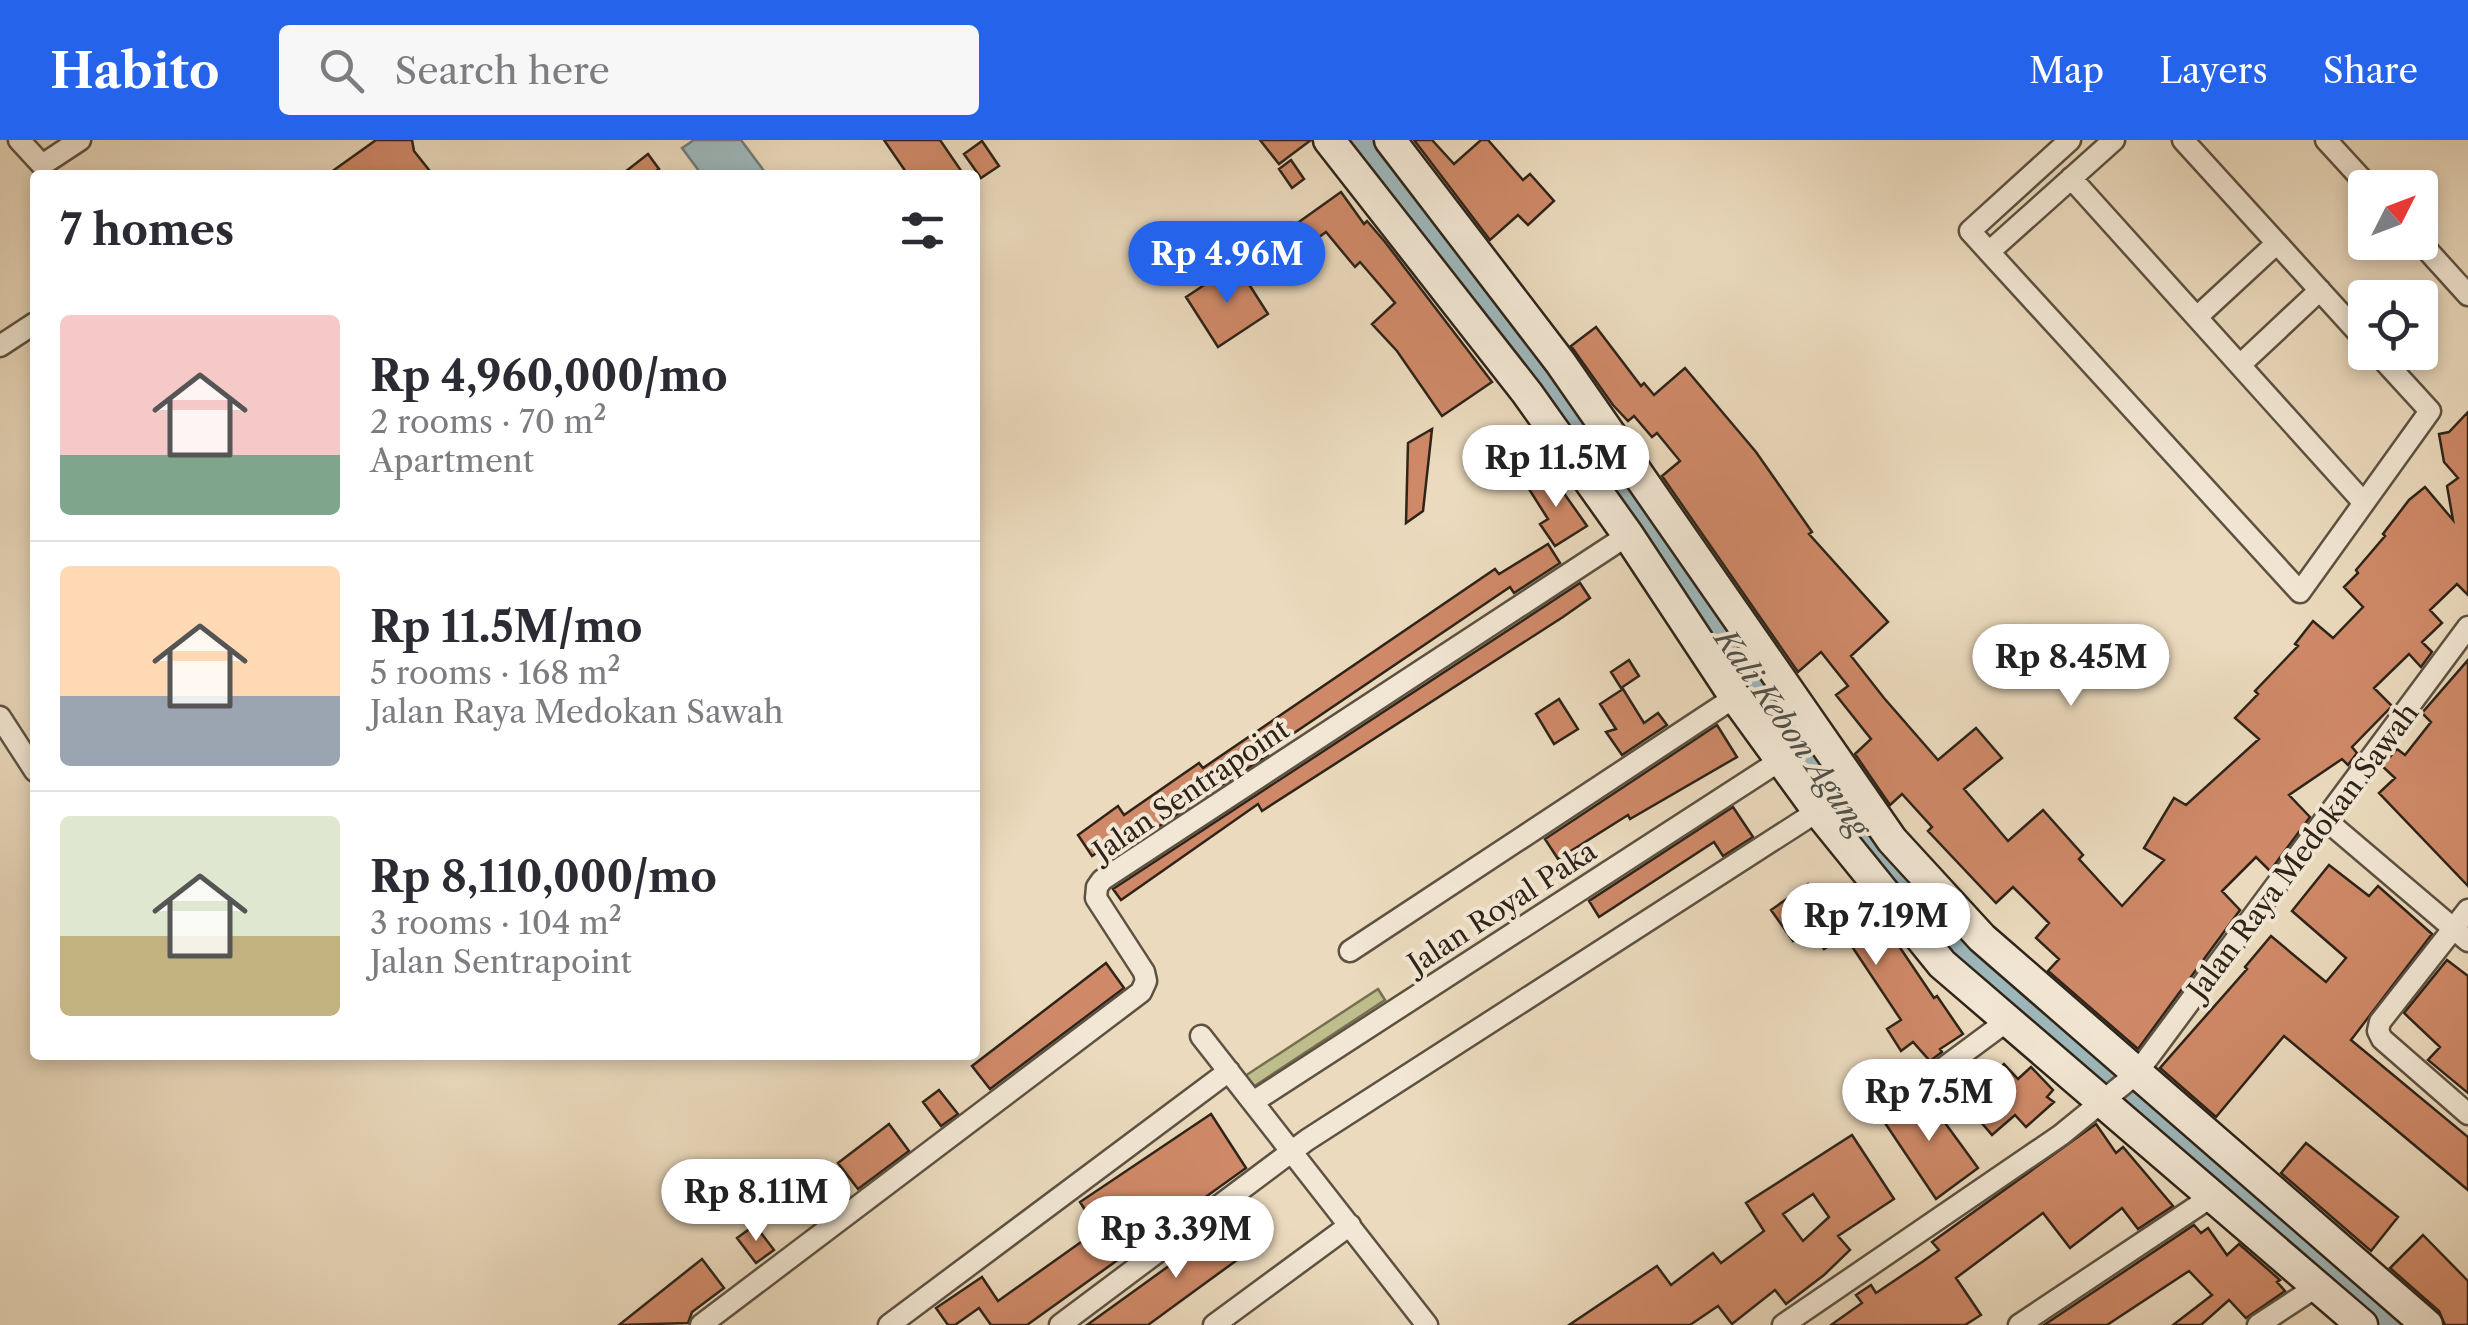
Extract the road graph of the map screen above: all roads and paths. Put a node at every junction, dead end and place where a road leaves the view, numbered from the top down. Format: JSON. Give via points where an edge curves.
{"nodes":[{"id":1,"x":19,"y":140,"type":"edge"},
{"id":2,"x":80,"y":140,"type":"edge"},
{"id":3,"x":1329,"y":140,"type":"edge"},
{"id":4,"x":1390,"y":140,"type":"edge"},
{"id":5,"x":2070,"y":140,"type":"edge"},
{"id":6,"x":2114,"y":140,"type":"edge"},
{"id":7,"x":2183,"y":140,"type":"edge"},
{"id":8,"x":2326,"y":140,"type":"edge"},
{"id":9,"x":2354,"y":170,"type":"edge"},
{"id":10,"x":2071,"y":178,"type":"junction"},
{"id":11,"x":2277,"y":244,"type":"junction"},
{"id":12,"x":1989,"y":252,"type":"junction"},
{"id":13,"x":2436,"y":260,"type":"edge"},
{"id":14,"x":2320,"y":290,"type":"junction"},
{"id":15,"x":2468,"y":295,"type":"edge"},
{"id":16,"x":2196,"y":317,"type":"junction"},
{"id":17,"x":2348,"y":321,"type":"edge"},
{"id":18,"x":30,"y":326,"type":"edge"},
{"id":19,"x":0,"y":346,"type":"edge"},
{"id":20,"x":2240,"y":365,"type":"junction"},
{"id":21,"x":2392,"y":370,"type":"edge"},
{"id":22,"x":2364,"y":503,"type":"junction"},
{"id":23,"x":1628,"y":535,"type":"junction"},
{"id":24,"x":2468,"y":626,"type":"edge"},
{"id":25,"x":1735,"y":697,"type":"junction"},
{"id":26,"x":0,"y":717,"type":"edge"},
{"id":27,"x":1781,"y":760,"type":"junction"},
{"id":28,"x":30,"y":763,"type":"edge"},
{"id":29,"x":1818,"y":811,"type":"junction"},
{"id":30,"x":2327,"y":821,"type":"junction"},
{"id":31,"x":2468,"y":910,"type":"edge"},
{"id":32,"x":2460,"y":935,"type":"edge"},
{"id":33,"x":1350,"y":951,"type":"dead end"},
{"id":34,"x":2007,"y":1021,"type":"junction"},
{"id":35,"x":1201,"y":1036,"type":"dead end"},
{"id":36,"x":1229,"y":1071,"type":"junction"},
{"id":37,"x":2134,"y":1077,"type":"junction"},
{"id":38,"x":1930,"y":1078,"type":"dead end"},
{"id":39,"x":2107,"y":1099,"type":"junction"},
{"id":40,"x":1253,"y":1102,"type":"junction"},
{"id":41,"x":2468,"y":1114,"type":"edge"},
{"id":42,"x":1292,"y":1150,"type":"junction"},
{"id":43,"x":2210,"y":1197,"type":"junction"},
{"id":44,"x":1350,"y":1226,"type":"junction"},
{"id":45,"x":2316,"y":1287,"type":"junction"},
{"id":46,"x":701,"y":1325,"type":"edge"},
{"id":47,"x":889,"y":1325,"type":"edge"},
{"id":48,"x":1060,"y":1325,"type":"edge"},
{"id":49,"x":1214,"y":1325,"type":"edge"},
{"id":50,"x":1427,"y":1325,"type":"edge"},
{"id":51,"x":1782,"y":1325,"type":"edge"},
{"id":52,"x":2019,"y":1325,"type":"edge"},
{"id":53,"x":2258,"y":1325,"type":"edge"},
{"id":54,"x":2362,"y":1325,"type":"edge"},
{"id":55,"x":2427,"y":1325,"type":"edge"}],
"edges":[{"from":1,"to":2,"type":"street","via":[[38,163]]},
{"from":3,"to":23,"type":"street","via":[[1527,393]]},
{"from":4,"to":37,"type":"street","via":[[1560,362],[1892,840],[1982,938]]},
{"from":5,"to":12,"type":"street","via":[[1970,231]]},
{"from":6,"to":10,"type":"street"},
{"from":7,"to":11,"type":"street"},
{"from":8,"to":9,"type":"street"},
{"from":10,"to":12,"type":"street"},
{"from":10,"to":16,"type":"street"},
{"from":11,"to":14,"type":"street"},
{"from":11,"to":16,"type":"street"},
{"from":12,"to":22,"type":"street","via":[[2300,592]]},
{"from":13,"to":15,"type":"street"},
{"from":14,"to":17,"type":"street"},
{"from":14,"to":20,"type":"street"},
{"from":16,"to":20,"type":"street"},
{"from":18,"to":19,"type":"street"},
{"from":20,"to":22,"type":"street"},
{"from":21,"to":22,"type":"street","via":[[2430,411]]},
{"from":23,"to":25,"type":"street"},
{"from":23,"to":46,"type":"street","name":"Jalan Sentrapoint","via":[[1102,880],[1096,898],[1144,972],[1142,992]]},
{"from":24,"to":30,"type":"street","name":"Jalan Raya Medokan Sawah"},
{"from":25,"to":27,"type":"street"},
{"from":25,"to":33,"type":"street"},
{"from":26,"to":28,"type":"street"},
{"from":27,"to":29,"type":"street"},
{"from":27,"to":40,"type":"street","name":"Jalan Royal Paka"},
{"from":29,"to":34,"type":"street","via":[[1942,964]]},
{"from":29,"to":42,"type":"street"},
{"from":30,"to":32,"type":"street"},
{"from":30,"to":37,"type":"street","name":"Jalan Raya Medokan Sawah"},
{"from":31,"to":32,"type":"street"},
{"from":32,"to":41,"type":"street","via":[[2378,1031]]},
{"from":34,"to":38,"type":"street"},
{"from":34,"to":39,"type":"street"},
{"from":35,"to":36,"type":"street"},
{"from":36,"to":40,"type":"street"},
{"from":36,"to":47,"type":"street"},
{"from":37,"to":39,"type":"street","name":"Jalan Raya Medokan Sawah"},
{"from":37,"to":55,"type":"street"},
{"from":39,"to":43,"type":"street"},
{"from":39,"to":51,"type":"street","name":"Jalan Raya Medokan Sawah"},
{"from":40,"to":42,"type":"street"},
{"from":42,"to":44,"type":"street"},
{"from":42,"to":48,"type":"street"},
{"from":43,"to":45,"type":"street"},
{"from":43,"to":52,"type":"street"},
{"from":44,"to":49,"type":"street"},
{"from":44,"to":50,"type":"street"},
{"from":45,"to":53,"type":"street"},
{"from":45,"to":54,"type":"street"}]}
